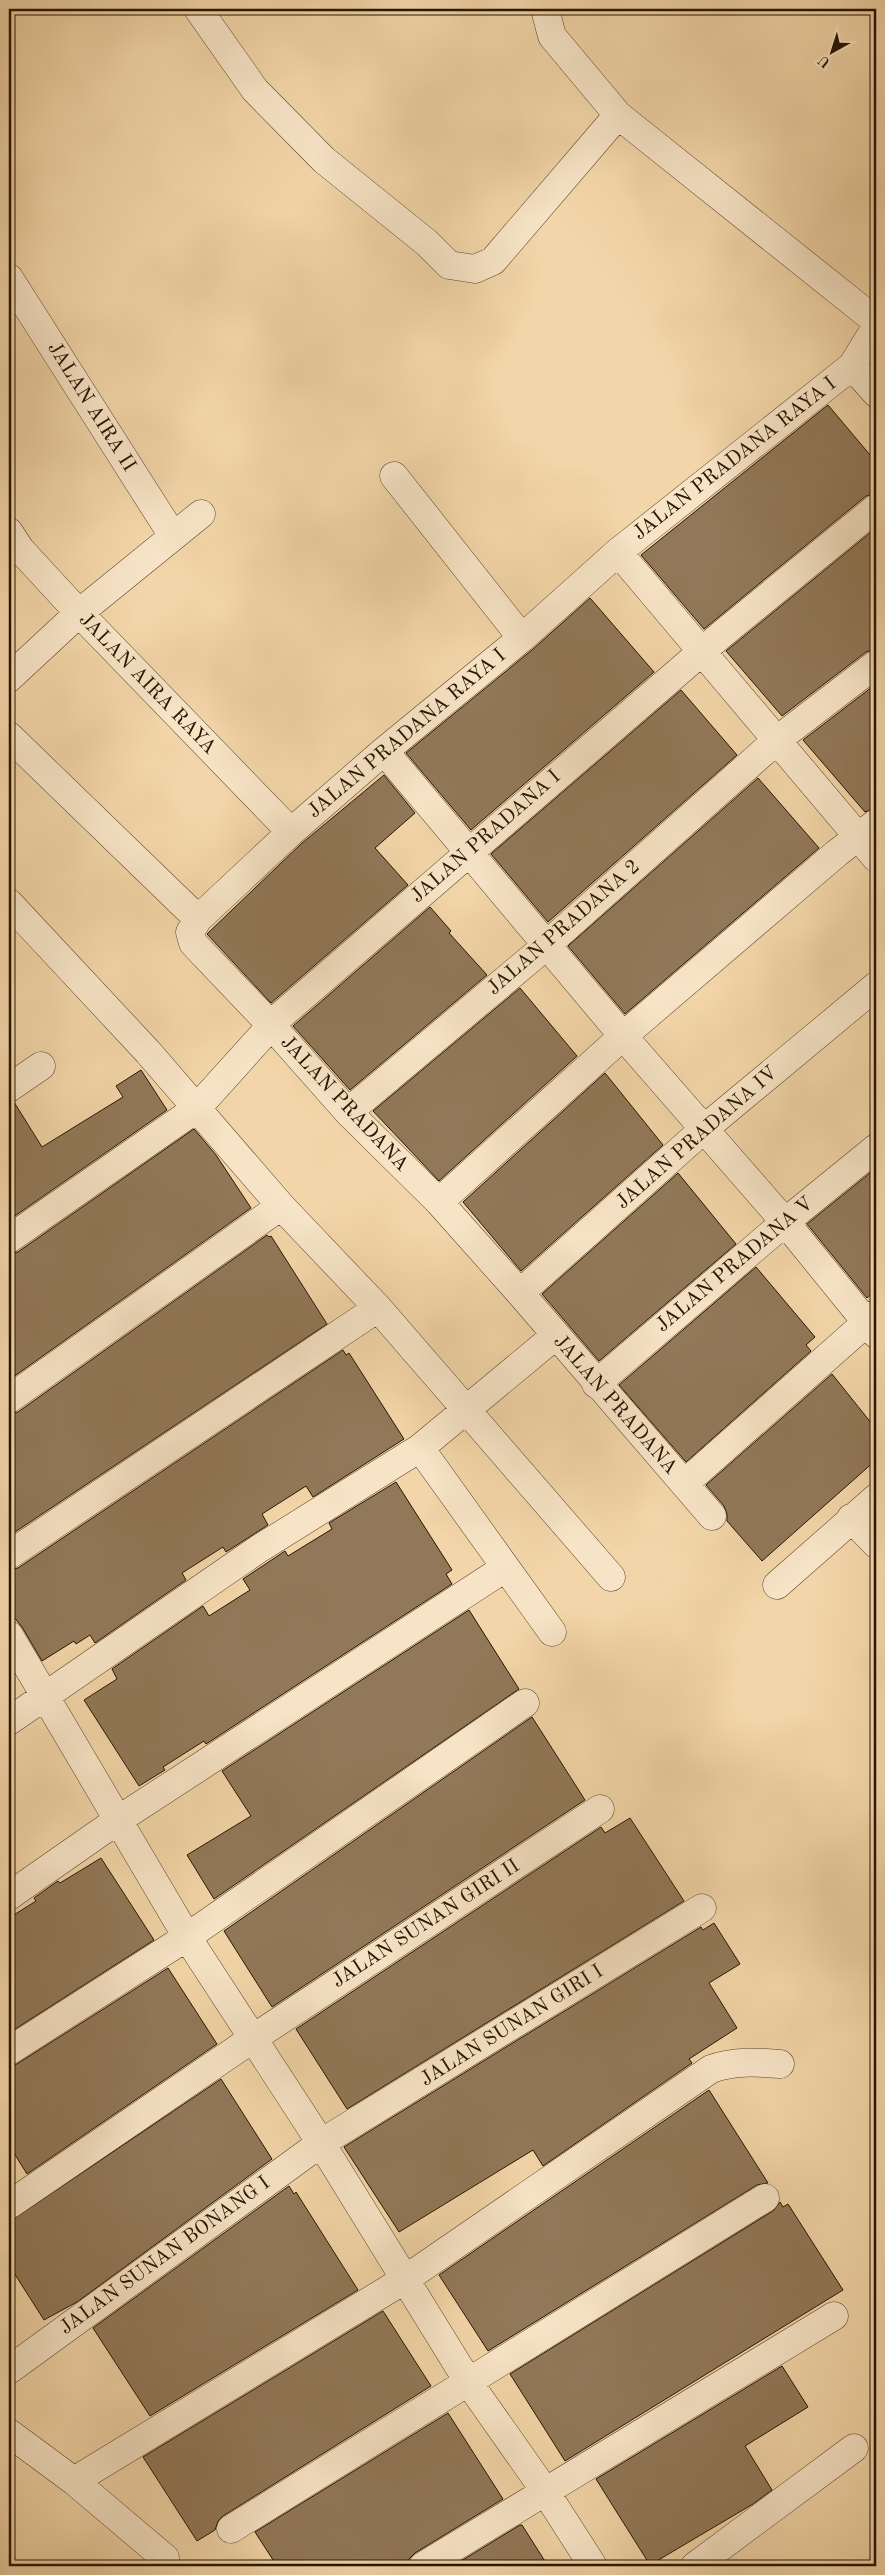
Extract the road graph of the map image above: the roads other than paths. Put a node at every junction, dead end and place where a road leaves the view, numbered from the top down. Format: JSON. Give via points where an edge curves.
{"nodes":[{"id":1,"x":198,"y":9,"type":"edge"},
{"id":2,"x":544,"y":9,"type":"edge"},
{"id":3,"x":618,"y":115,"type":"junction"},
{"id":4,"x":9,"y":278,"type":"edge"},
{"id":5,"x":876,"y":321,"type":"edge"},
{"id":6,"x":876,"y":327,"type":"edge"},
{"id":7,"x":852,"y":366,"type":"junction"},
{"id":8,"x":876,"y":393,"type":"edge"},
{"id":9,"x":394,"y":476,"type":"dead end"},
{"id":10,"x":876,"y":508,"type":"edge"},
{"id":11,"x":201,"y":514,"type":"dead end"},
{"id":12,"x":9,"y":532,"type":"edge"},
{"id":13,"x":173,"y":536,"type":"junction"},
{"id":14,"x":618,"y":552,"type":"junction"},
{"id":15,"x":79,"y":613,"type":"junction"},
{"id":16,"x":522,"y":638,"type":"junction"},
{"id":17,"x":703,"y":650,"type":"junction"},
{"id":18,"x":876,"y":664,"type":"edge"},
{"id":19,"x":9,"y":678,"type":"edge"},
{"id":20,"x":9,"y":736,"type":"edge"},
{"id":21,"x":777,"y":740,"type":"junction"},
{"id":22,"x":384,"y":751,"type":"junction"},
{"id":23,"x":867,"y":829,"type":"edge"},
{"id":24,"x":291,"y":832,"type":"junction"},
{"id":25,"x":469,"y":850,"type":"junction"},
{"id":26,"x":876,"y":858,"type":"edge"},
{"id":27,"x":9,"y":903,"type":"edge"},
{"id":28,"x":198,"y":919,"type":"junction"},
{"id":29,"x":547,"y":943,"type":"junction"},
{"id":30,"x":876,"y":986,"type":"edge"},
{"id":31,"x":271,"y":1025,"type":"junction"},
{"id":32,"x":624,"y":1036,"type":"junction"},
{"id":33,"x":41,"y":1066,"type":"dead end"},
{"id":34,"x":9,"y":1088,"type":"edge"},
{"id":35,"x":196,"y":1109,"type":"junction"},
{"id":36,"x":348,"y":1112,"type":"junction"},
{"id":37,"x":704,"y":1129,"type":"junction"},
{"id":38,"x":876,"y":1148,"type":"edge"},
{"id":39,"x":438,"y":1202,"type":"junction"},
{"id":40,"x":281,"y":1206,"type":"junction"},
{"id":41,"x":785,"y":1222,"type":"junction"},
{"id":42,"x":9,"y":1239,"type":"edge"},
{"id":43,"x":520,"y":1293,"type":"junction"},
{"id":44,"x":378,"y":1308,"type":"junction"},
{"id":45,"x":873,"y":1324,"type":"edge"},
{"id":46,"x":556,"y":1336,"type":"junction"},
{"id":47,"x":596,"y":1384,"type":"junction"},
{"id":48,"x":9,"y":1399,"type":"edge"},
{"id":49,"x":464,"y":1410,"type":"junction"},
{"id":50,"x":420,"y":1448,"type":"junction"},
{"id":51,"x":684,"y":1484,"type":"junction"},
{"id":52,"x":876,"y":1498,"type":"edge"},
{"id":53,"x":712,"y":1516,"type":"dead end"},
{"id":54,"x":851,"y":1518,"type":"junction"},
{"id":55,"x":876,"y":1544,"type":"edge"},
{"id":56,"x":9,"y":1555,"type":"edge"},
{"id":57,"x":505,"y":1568,"type":"junction"},
{"id":58,"x":611,"y":1577,"type":"dead end"},
{"id":59,"x":777,"y":1585,"type":"dead end"},
{"id":60,"x":552,"y":1632,"type":"dead end"},
{"id":61,"x":9,"y":1635,"type":"edge"},
{"id":62,"x":44,"y":1697,"type":"junction"},
{"id":63,"x":526,"y":1703,"type":"dead end"},
{"id":64,"x":9,"y":1721,"type":"edge"},
{"id":65,"x":600,"y":1809,"type":"dead end"},
{"id":66,"x":118,"y":1820,"type":"junction"},
{"id":67,"x":9,"y":1896,"type":"edge"},
{"id":68,"x":702,"y":1908,"type":"dead end"},
{"id":69,"x":187,"y":1937,"type":"junction"},
{"id":70,"x":252,"y":2038,"type":"junction"},
{"id":71,"x":9,"y":2051,"type":"edge"},
{"id":72,"x":780,"y":2064,"type":"dead end"},
{"id":73,"x":321,"y":2143,"type":"junction"},
{"id":74,"x":765,"y":2198,"type":"dead end"},
{"id":75,"x":9,"y":2205,"type":"edge"},
{"id":76,"x":404,"y":2280,"type":"junction"},
{"id":77,"x":834,"y":2316,"type":"dead end"},
{"id":78,"x":9,"y":2370,"type":"edge"},
{"id":79,"x":469,"y":2383,"type":"junction"},
{"id":80,"x":9,"y":2433,"type":"edge"},
{"id":81,"x":854,"y":2448,"type":"dead end"},
{"id":82,"x":74,"y":2482,"type":"junction"},
{"id":83,"x":545,"y":2491,"type":"junction"},
{"id":84,"x":231,"y":2529,"type":"dead end"},
{"id":85,"x":166,"y":2558,"type":"dead end"},
{"id":86,"x":424,"y":2566,"type":"edge"},
{"id":87,"x":593,"y":2566,"type":"edge"},
{"id":88,"x":695,"y":2566,"type":"edge"}],
"edges":[{"from":1,"to":3,"type":"street","via":[[255,90],[273,110],[324,160],[427,243],[449,266],[475,269],[493,260]]},
{"from":2,"to":3,"type":"street","via":[[552,36]]},
{"from":3,"to":5,"type":"street"},
{"from":4,"to":13,"type":"street","name":"JALAN AIRA II"},
{"from":6,"to":7,"type":"street","name":"JALAN PRADANA RAYA I"},
{"from":7,"to":8,"type":"street"},
{"from":7,"to":14,"type":"street","name":"JALAN PRADANA RAYA I"},
{"from":9,"to":16,"type":"street"},
{"from":10,"to":17,"type":"street","name":"JALAN PRADANA I"},
{"from":11,"to":13,"type":"street"},
{"from":12,"to":15,"type":"street","name":"JALAN AIRA RAYA","via":[[20,549]]},
{"from":13,"to":15,"type":"street"},
{"from":14,"to":16,"type":"street","name":"JALAN PRADANA RAYA I"},
{"from":14,"to":17,"type":"street","name":"JALAN PRADANA RAYA I"},
{"from":15,"to":19,"type":"street"},
{"from":15,"to":24,"type":"street","name":"JALAN AIRA RAYA"},
{"from":16,"to":22,"type":"street","name":"JALAN PRADANA RAYA I"},
{"from":17,"to":21,"type":"street","name":"JALAN PRADANA RAYA I"},
{"from":17,"to":25,"type":"street","name":"JALAN PRADANA I"},
{"from":18,"to":21,"type":"street","name":"JALAN PRADANA 2"},
{"from":20,"to":28,"type":"street"},
{"from":21,"to":23,"type":"street","name":"JALAN PRADANA RAYA I"},
{"from":21,"to":29,"type":"street","name":"JALAN PRADANA 2"},
{"from":22,"to":24,"type":"street","name":"JALAN PRADANA RAYA I"},
{"from":22,"to":25,"type":"street"},
{"from":23,"to":26,"type":"street","name":"JALAN PRADANA RAYA I"},
{"from":23,"to":32,"type":"street"},
{"from":24,"to":28,"type":"street","name":"JALAN PRADANA RAYA I"},
{"from":25,"to":29,"type":"street"},
{"from":25,"to":31,"type":"street","name":"JALAN PRADANA I"},
{"from":27,"to":35,"type":"street","via":[[148,1052]]},
{"from":28,"to":31,"type":"street","name":"JALAN PRADANA","via":[[190,932],[193,943]]},
{"from":29,"to":32,"type":"street"},
{"from":29,"to":36,"type":"street","name":"JALAN PRADANA 2"},
{"from":30,"to":37,"type":"street","name":"JALAN PRADANA IV"},
{"from":31,"to":35,"type":"street","name":"JALAN PRADANA I"},
{"from":31,"to":36,"type":"street","name":"JALAN PRADANA"},
{"from":32,"to":37,"type":"street"},
{"from":32,"to":39,"type":"street"},
{"from":33,"to":34,"type":"street"},
{"from":35,"to":40,"type":"street"},
{"from":35,"to":42,"type":"street","name":"JALAN PRADANA I"},
{"from":36,"to":39,"type":"street","name":"JALAN PRADANA"},
{"from":37,"to":41,"type":"street"},
{"from":37,"to":43,"type":"street","name":"JALAN PRADANA IV"},
{"from":38,"to":41,"type":"street","name":"JALAN PRADANA V"},
{"from":39,"to":43,"type":"street","name":"JALAN PRADANA"},
{"from":40,"to":44,"type":"street"},
{"from":40,"to":48,"type":"street"},
{"from":41,"to":45,"type":"street"},
{"from":41,"to":47,"type":"street","name":"JALAN PRADANA V"},
{"from":43,"to":46,"type":"street","name":"JALAN PRADANA"},
{"from":44,"to":49,"type":"street"},
{"from":44,"to":56,"type":"street"},
{"from":45,"to":51,"type":"street"},
{"from":46,"to":47,"type":"street","name":"JALAN PRADANA"},
{"from":46,"to":49,"type":"street"},
{"from":47,"to":51,"type":"street","name":"JALAN PRADANA"},
{"from":49,"to":50,"type":"street"},
{"from":49,"to":58,"type":"street"},
{"from":50,"to":57,"type":"street"},
{"from":50,"to":62,"type":"street","via":[[257,1550]]},
{"from":51,"to":53,"type":"street","name":"JALAN PRADANA"},
{"from":52,"to":54,"type":"street"},
{"from":54,"to":55,"type":"street"},
{"from":54,"to":59,"type":"street"},
{"from":57,"to":60,"type":"street"},
{"from":57,"to":66,"type":"street"},
{"from":61,"to":62,"type":"street"},
{"from":62,"to":64,"type":"street"},
{"from":62,"to":66,"type":"street"},
{"from":63,"to":69,"type":"street"},
{"from":65,"to":70,"type":"street","name":"JALAN SUNAN GIRI II"},
{"from":66,"to":67,"type":"street"},
{"from":66,"to":69,"type":"street"},
{"from":68,"to":73,"type":"street","name":"JALAN SUNAN GIRI I"},
{"from":69,"to":70,"type":"street"},
{"from":69,"to":71,"type":"street"},
{"from":70,"to":73,"type":"street"},
{"from":70,"to":75,"type":"street","name":"JALAN SUNAN GIRI II"},
{"from":72,"to":76,"type":"street","via":[[748,2061],[711,2069]]},
{"from":73,"to":76,"type":"street"},
{"from":73,"to":78,"type":"street","name":"JALAN SUNAN BONANG I"},
{"from":74,"to":79,"type":"street"},
{"from":76,"to":79,"type":"street"},
{"from":76,"to":82,"type":"street"},
{"from":77,"to":83,"type":"street"},
{"from":79,"to":83,"type":"street"},
{"from":79,"to":84,"type":"street"},
{"from":80,"to":82,"type":"street"},
{"from":81,"to":88,"type":"street"},
{"from":82,"to":85,"type":"street"},
{"from":83,"to":86,"type":"street"},
{"from":83,"to":87,"type":"street"}]}
